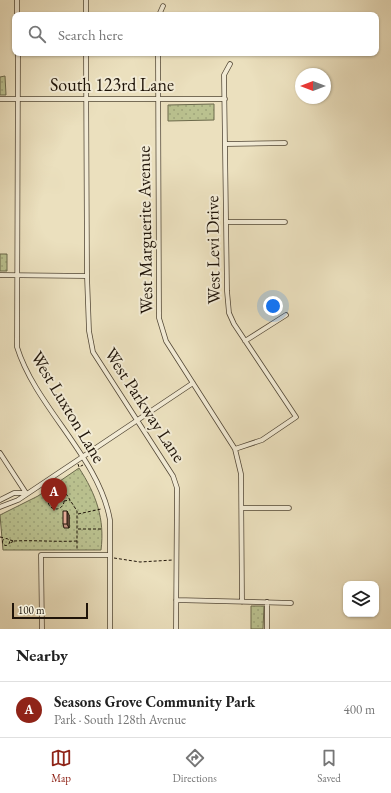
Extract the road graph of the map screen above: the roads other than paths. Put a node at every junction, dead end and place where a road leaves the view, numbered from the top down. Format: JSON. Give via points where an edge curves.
{"nodes":[{"id":1,"x":17,"y":0,"type":"edge"},
{"id":2,"x":86,"y":0,"type":"edge"},
{"id":3,"x":163,"y":6,"type":"dead end"},
{"id":4,"x":18,"y":12,"type":"edge"},
{"id":5,"x":86,"y":12,"type":"edge"},
{"id":6,"x":160,"y":12,"type":"edge"},
{"id":7,"x":18,"y":56,"type":"edge"},
{"id":8,"x":86,"y":56,"type":"edge"},
{"id":9,"x":158,"y":56,"type":"edge"},
{"id":10,"x":230,"y":64,"type":"dead end"},
{"id":11,"x":0,"y":99,"type":"edge"},
{"id":12,"x":18,"y":99,"type":"junction"},
{"id":13,"x":158,"y":99,"type":"junction"},
{"id":14,"x":225,"y":99,"type":"junction"},
{"id":15,"x":87,"y":100,"type":"junction"},
{"id":16,"x":284,"y":143,"type":"dead end"},
{"id":17,"x":225,"y":144,"type":"junction"},
{"id":18,"x":226,"y":222,"type":"junction"},
{"id":19,"x":285,"y":222,"type":"dead end"},
{"id":20,"x":0,"y":275,"type":"edge"},
{"id":21,"x":16,"y":275,"type":"junction"},
{"id":22,"x":87,"y":276,"type":"junction"},
{"id":23,"x":286,"y":315,"type":"dead end"},
{"id":24,"x":245,"y":341,"type":"junction"},
{"id":25,"x":193,"y":382,"type":"junction"},
{"id":26,"x":138,"y":420,"type":"junction"},
{"id":27,"x":235,"y":449,"type":"junction"},
{"id":28,"x":0,"y":453,"type":"edge"},
{"id":29,"x":82,"y":458,"type":"junction"},
{"id":30,"x":26,"y":493,"type":"junction"},
{"id":31,"x":0,"y":500,"type":"edge"},
{"id":32,"x":0,"y":508,"type":"edge"},
{"id":33,"x":242,"y":508,"type":"junction"},
{"id":34,"x":289,"y":508,"type":"dead end"},
{"id":35,"x":110,"y":555,"type":"junction"},
{"id":36,"x":176,"y":600,"type":"junction"},
{"id":37,"x":242,"y":602,"type":"junction"},
{"id":38,"x":267,"y":602,"type":"junction"},
{"id":39,"x":291,"y":603,"type":"dead end"},
{"id":40,"x":42,"y":629,"type":"edge"},
{"id":41,"x":110,"y":629,"type":"edge"},
{"id":42,"x":176,"y":629,"type":"edge"},
{"id":43,"x":267,"y":629,"type":"edge"}],
"edges":[{"from":1,"to":4,"type":"street"},
{"from":2,"to":5,"type":"street"},
{"from":3,"to":6,"type":"street"},
{"from":7,"to":12,"type":"street","name":"West Luxton Lane"},
{"from":8,"to":15,"type":"street","name":"West Parkway Lane"},
{"from":9,"to":13,"type":"street","name":"West Marguerite Avenue"},
{"from":10,"to":14,"type":"street","name":"West Levi Drive","via":[[224,75]]},
{"from":11,"to":12,"type":"street","name":"South 123rd Lane"},
{"from":12,"to":15,"type":"street","name":"South 123rd Lane"},
{"from":12,"to":21,"type":"street","name":"West Luxton Lane"},
{"from":13,"to":14,"type":"street","name":"South 123rd Lane"},
{"from":13,"to":15,"type":"street","name":"South 123rd Lane"},
{"from":13,"to":25,"type":"street","name":"West Marguerite Avenue","via":[[159,318],[166,341]]},
{"from":14,"to":17,"type":"street","name":"West Levi Drive"},
{"from":15,"to":22,"type":"street","name":"West Parkway Lane"},
{"from":16,"to":17,"type":"street"},
{"from":17,"to":18,"type":"street","name":"West Levi Drive"},
{"from":18,"to":19,"type":"street"},
{"from":18,"to":24,"type":"street","name":"West Levi Drive","via":[[227,302],[234,324]]},
{"from":20,"to":21,"type":"street"},
{"from":21,"to":22,"type":"street"},
{"from":21,"to":29,"type":"street","name":"West Luxton Lane","via":[[17,347],[23,366]]},
{"from":22,"to":26,"type":"street","name":"West Parkway Lane","via":[[89,331],[93,352]]},
{"from":23,"to":24,"type":"street"},
{"from":24,"to":27,"type":"street","name":"West Levi Drive","via":[[296,417],[262,440]]},
{"from":25,"to":26,"type":"street"},
{"from":25,"to":27,"type":"street","name":"West Marguerite Avenue"},
{"from":26,"to":29,"type":"street"},
{"from":26,"to":36,"type":"street","name":"West Parkway Lane","via":[[173,476],[176,488]]},
{"from":27,"to":33,"type":"street","name":"West Marguerite Avenue","via":[[241,474]]},
{"from":28,"to":30,"type":"street"},
{"from":29,"to":30,"type":"street"},
{"from":29,"to":35,"type":"street","name":"West Luxton Lane","via":[[102,491],[108,508]]},
{"from":30,"to":31,"type":"street","via":[[14,493]]},
{"from":30,"to":32,"type":"street","via":[[18,500]]},
{"from":33,"to":34,"type":"street"},
{"from":33,"to":37,"type":"street","name":"West Marguerite Avenue"},
{"from":35,"to":40,"type":"street","via":[[42,555]]},
{"from":35,"to":41,"type":"street","name":"West Luxton Lane"},
{"from":36,"to":37,"type":"street"},
{"from":36,"to":42,"type":"street","name":"West Parkway Lane"},
{"from":37,"to":38,"type":"street"},
{"from":38,"to":39,"type":"street"},
{"from":38,"to":43,"type":"street"}]}
